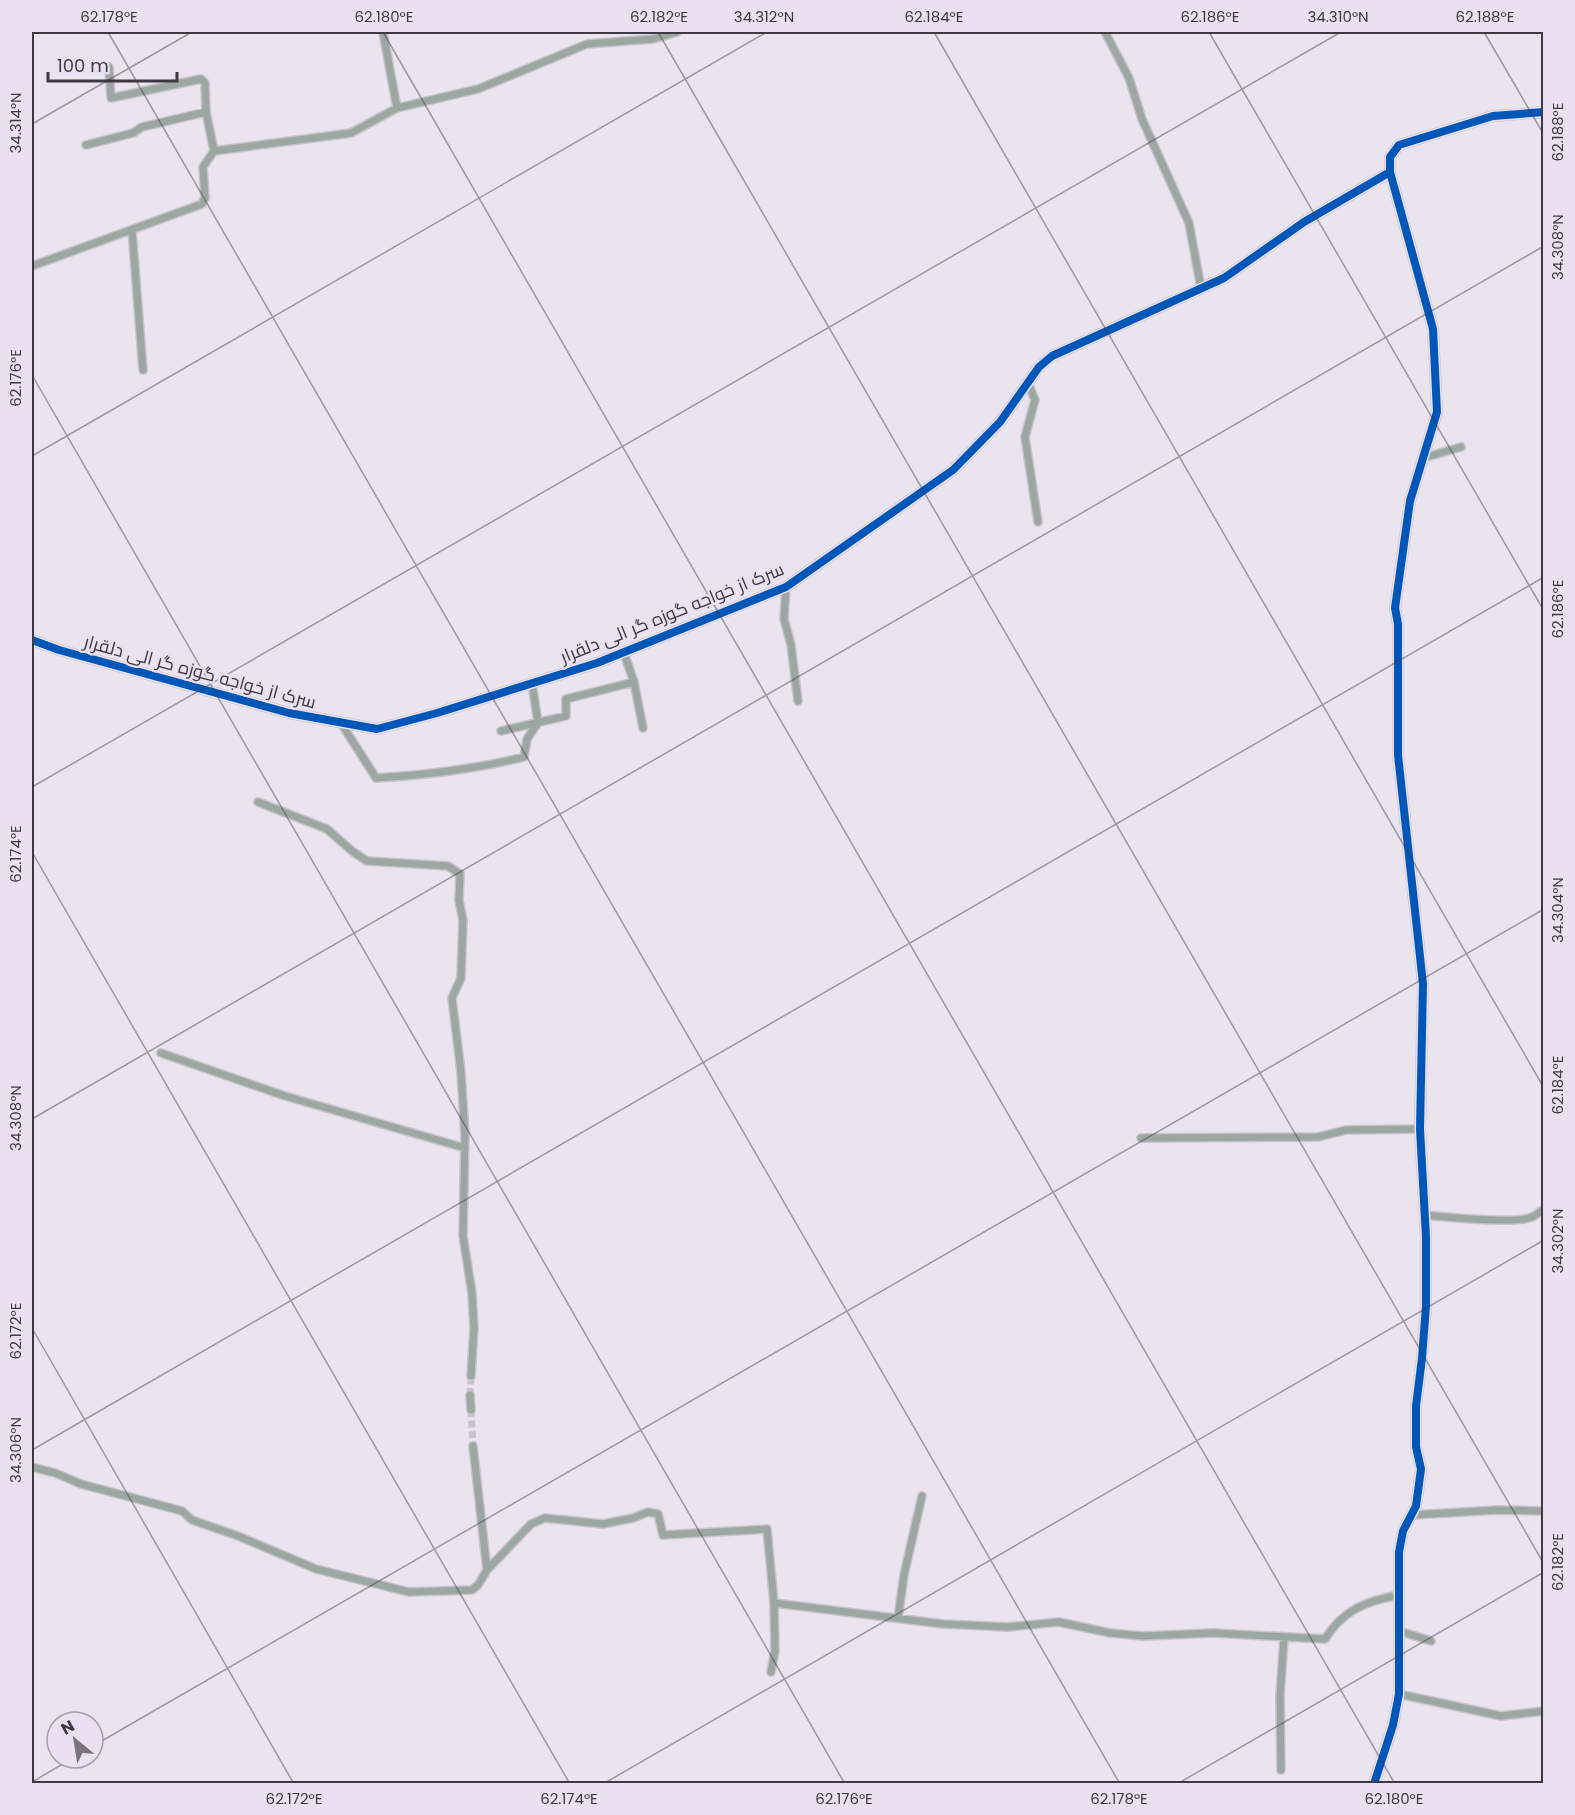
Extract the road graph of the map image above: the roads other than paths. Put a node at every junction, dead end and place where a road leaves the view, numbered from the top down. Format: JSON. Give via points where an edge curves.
{"nodes":[{"id":1,"x":383,"y":32,"type":"edge"},
{"id":2,"x":677,"y":32,"type":"edge"},
{"id":3,"x":1105,"y":32,"type":"edge"},
{"id":4,"x":108,"y":68,"type":"dead end"},
{"id":5,"x":397,"y":108,"type":"junction"},
{"id":6,"x":206,"y":112,"type":"junction"},
{"id":7,"x":1544,"y":112,"type":"edge"},
{"id":8,"x":86,"y":145,"type":"dead end"},
{"id":9,"x":214,"y":151,"type":"junction"},
{"id":10,"x":1390,"y":171,"type":"junction"},
{"id":11,"x":132,"y":230,"type":"junction"},
{"id":12,"x":32,"y":266,"type":"edge"},
{"id":13,"x":1201,"y":288,"type":"junction"},
{"id":14,"x":143,"y":370,"type":"dead end"},
{"id":15,"x":1028,"y":383,"type":"junction"},
{"id":16,"x":1461,"y":447,"type":"dead end"},
{"id":17,"x":1423,"y":458,"type":"junction"},
{"id":18,"x":1038,"y":522,"type":"dead end"},
{"id":19,"x":786,"y":587,"type":"junction"},
{"id":20,"x":32,"y":640,"type":"edge"},
{"id":21,"x":624,"y":653,"type":"junction"},
{"id":22,"x":634,"y":682,"type":"junction"},
{"id":23,"x":532,"y":683,"type":"junction"},
{"id":24,"x":798,"y":701,"type":"dead end"},
{"id":25,"x":341,"y":723,"type":"junction"},
{"id":26,"x":538,"y":723,"type":"junction"},
{"id":27,"x":643,"y":728,"type":"dead end"},
{"id":28,"x":501,"y":731,"type":"dead end"},
{"id":29,"x":258,"y":802,"type":"dead end"},
{"id":30,"x":161,"y":1053,"type":"dead end"},
{"id":31,"x":1420,"y":1129,"type":"junction"},
{"id":32,"x":1141,"y":1138,"type":"dead end"},
{"id":33,"x":465,"y":1148,"type":"junction"},
{"id":34,"x":1544,"y":1209,"type":"edge"},
{"id":35,"x":1424,"y":1215,"type":"junction"},
{"id":36,"x":471,"y":1376,"type":"tunnel mouth"},
{"id":37,"x":470,"y":1395,"type":"tunnel mouth"},
{"id":38,"x":471,"y":1410,"type":"tunnel mouth"},
{"id":39,"x":473,"y":1446,"type":"tunnel mouth"},
{"id":40,"x":32,"y":1467,"type":"edge"},
{"id":41,"x":922,"y":1496,"type":"dead end"},
{"id":42,"x":1544,"y":1511,"type":"edge"},
{"id":43,"x":1412,"y":1515,"type":"junction"},
{"id":44,"x":487,"y":1570,"type":"junction"},
{"id":45,"x":1399,"y":1595,"type":"junction"},
{"id":46,"x":774,"y":1603,"type":"junction"},
{"id":47,"x":898,"y":1618,"type":"junction"},
{"id":48,"x":1399,"y":1631,"type":"junction"},
{"id":49,"x":1284,"y":1638,"type":"junction"},
{"id":50,"x":1431,"y":1641,"type":"dead end"},
{"id":51,"x":771,"y":1672,"type":"dead end"},
{"id":52,"x":1399,"y":1694,"type":"junction"},
{"id":53,"x":1544,"y":1711,"type":"edge"},
{"id":54,"x":1281,"y":1770,"type":"dead end"},
{"id":55,"x":1374,"y":1784,"type":"edge"}],
"edges":[{"from":1,"to":5,"type":"street"},
{"from":2,"to":5,"type":"street","via":[[653,39],[587,44],[478,89]]},
{"from":3,"to":13,"type":"street","via":[[1129,78],[1142,119],[1189,223]]},
{"from":4,"to":6,"type":"street","via":[[111,98],[201,79],[206,83]]},
{"from":5,"to":9,"type":"street","via":[[351,133]]},
{"from":6,"to":8,"type":"street"},
{"from":6,"to":9,"type":"street"},
{"from":7,"to":10,"type":"street","via":[[1493,116],[1399,145],[1390,157]]},
{"from":9,"to":11,"type":"street","via":[[203,167],[202,204]]},
{"from":10,"to":13,"type":"street","name":"سرک از خواجه گوزه گر الی دلقرار","via":[[1304,222],[1224,278]]},
{"from":10,"to":17,"type":"street","via":[[1433,329],[1437,412]]},
{"from":11,"to":12,"type":"street"},
{"from":11,"to":14,"type":"street"},
{"from":13,"to":15,"type":"street","name":"سرک از خواجه گوزه گر الی دلقرار","via":[[1052,356]]},
{"from":15,"to":18,"type":"street","via":[[1035,400],[1025,437]]},
{"from":15,"to":19,"type":"street","name":"سرک از خواجه گوزه گر الی دلقرار","via":[[1000,423],[953,470]]},
{"from":16,"to":17,"type":"street"},
{"from":17,"to":31,"type":"street","via":[[1410,501],[1395,609],[1398,755],[1423,984]]},
{"from":19,"to":21,"type":"street","name":"سرک از خواجه گوزه گر الی دلقرار"},
{"from":19,"to":24,"type":"street","via":[[784,619],[792,645]]},
{"from":20,"to":25,"type":"street","name":"سرک از خواجه گوزه گر الی دلقرار","via":[[289,713]]},
{"from":21,"to":22,"type":"street"},
{"from":21,"to":23,"type":"street","name":"سرک از خواجه گوزه گر الی دلقرار"},
{"from":22,"to":26,"type":"street","via":[[566,699],[566,716]]},
{"from":22,"to":27,"type":"street"},
{"from":23,"to":25,"type":"street","name":"سرک از خواجه گوزه گر الی دلقرار","via":[[377,729]]},
{"from":23,"to":26,"type":"street"},
{"from":25,"to":26,"type":"street","via":[[376,778],[433,775],[524,757],[527,739]]},
{"from":26,"to":28,"type":"street"},
{"from":29,"to":33,"type":"street","via":[[327,829],[367,861],[448,866],[460,874],[461,978],[452,998]]},
{"from":30,"to":33,"type":"street","via":[[285,1096]]},
{"from":31,"to":32,"type":"street","via":[[1346,1130],[1318,1137]]},
{"from":31,"to":35,"type":"street"},
{"from":33,"to":36,"type":"street","via":[[463,1236],[474,1328]]},
{"from":34,"to":35,"type":"street","via":[[1530,1218],[1509,1220]]},
{"from":35,"to":43,"type":"street","via":[[1426,1306],[1416,1406],[1416,1447],[1421,1469]]},
{"from":37,"to":38,"type":"street"},
{"from":39,"to":44,"type":"street"},
{"from":40,"to":44,"type":"street","via":[[182,1511],[192,1520],[316,1569],[409,1592],[472,1590]]},
{"from":41,"to":47,"type":"street"},
{"from":42,"to":43,"type":"street"},
{"from":43,"to":45,"type":"street","via":[[1400,1541]]},
{"from":44,"to":46,"type":"street","via":[[537,1520],[603,1524],[648,1512],[658,1514],[663,1535],[767,1529]]},
{"from":45,"to":48,"type":"street"},
{"from":45,"to":49,"type":"street","via":[[1372,1600],[1355,1609],[1334,1625],[1325,1639]]},
{"from":46,"to":47,"type":"street"},
{"from":46,"to":51,"type":"street","via":[[775,1651]]},
{"from":47,"to":49,"type":"street","via":[[1008,1627],[1059,1622],[1143,1636],[1214,1633]]},
{"from":48,"to":50,"type":"street"},
{"from":48,"to":52,"type":"street"},
{"from":49,"to":54,"type":"street"},
{"from":52,"to":53,"type":"street","via":[[1501,1716]]},
{"from":52,"to":55,"type":"street"}]}
